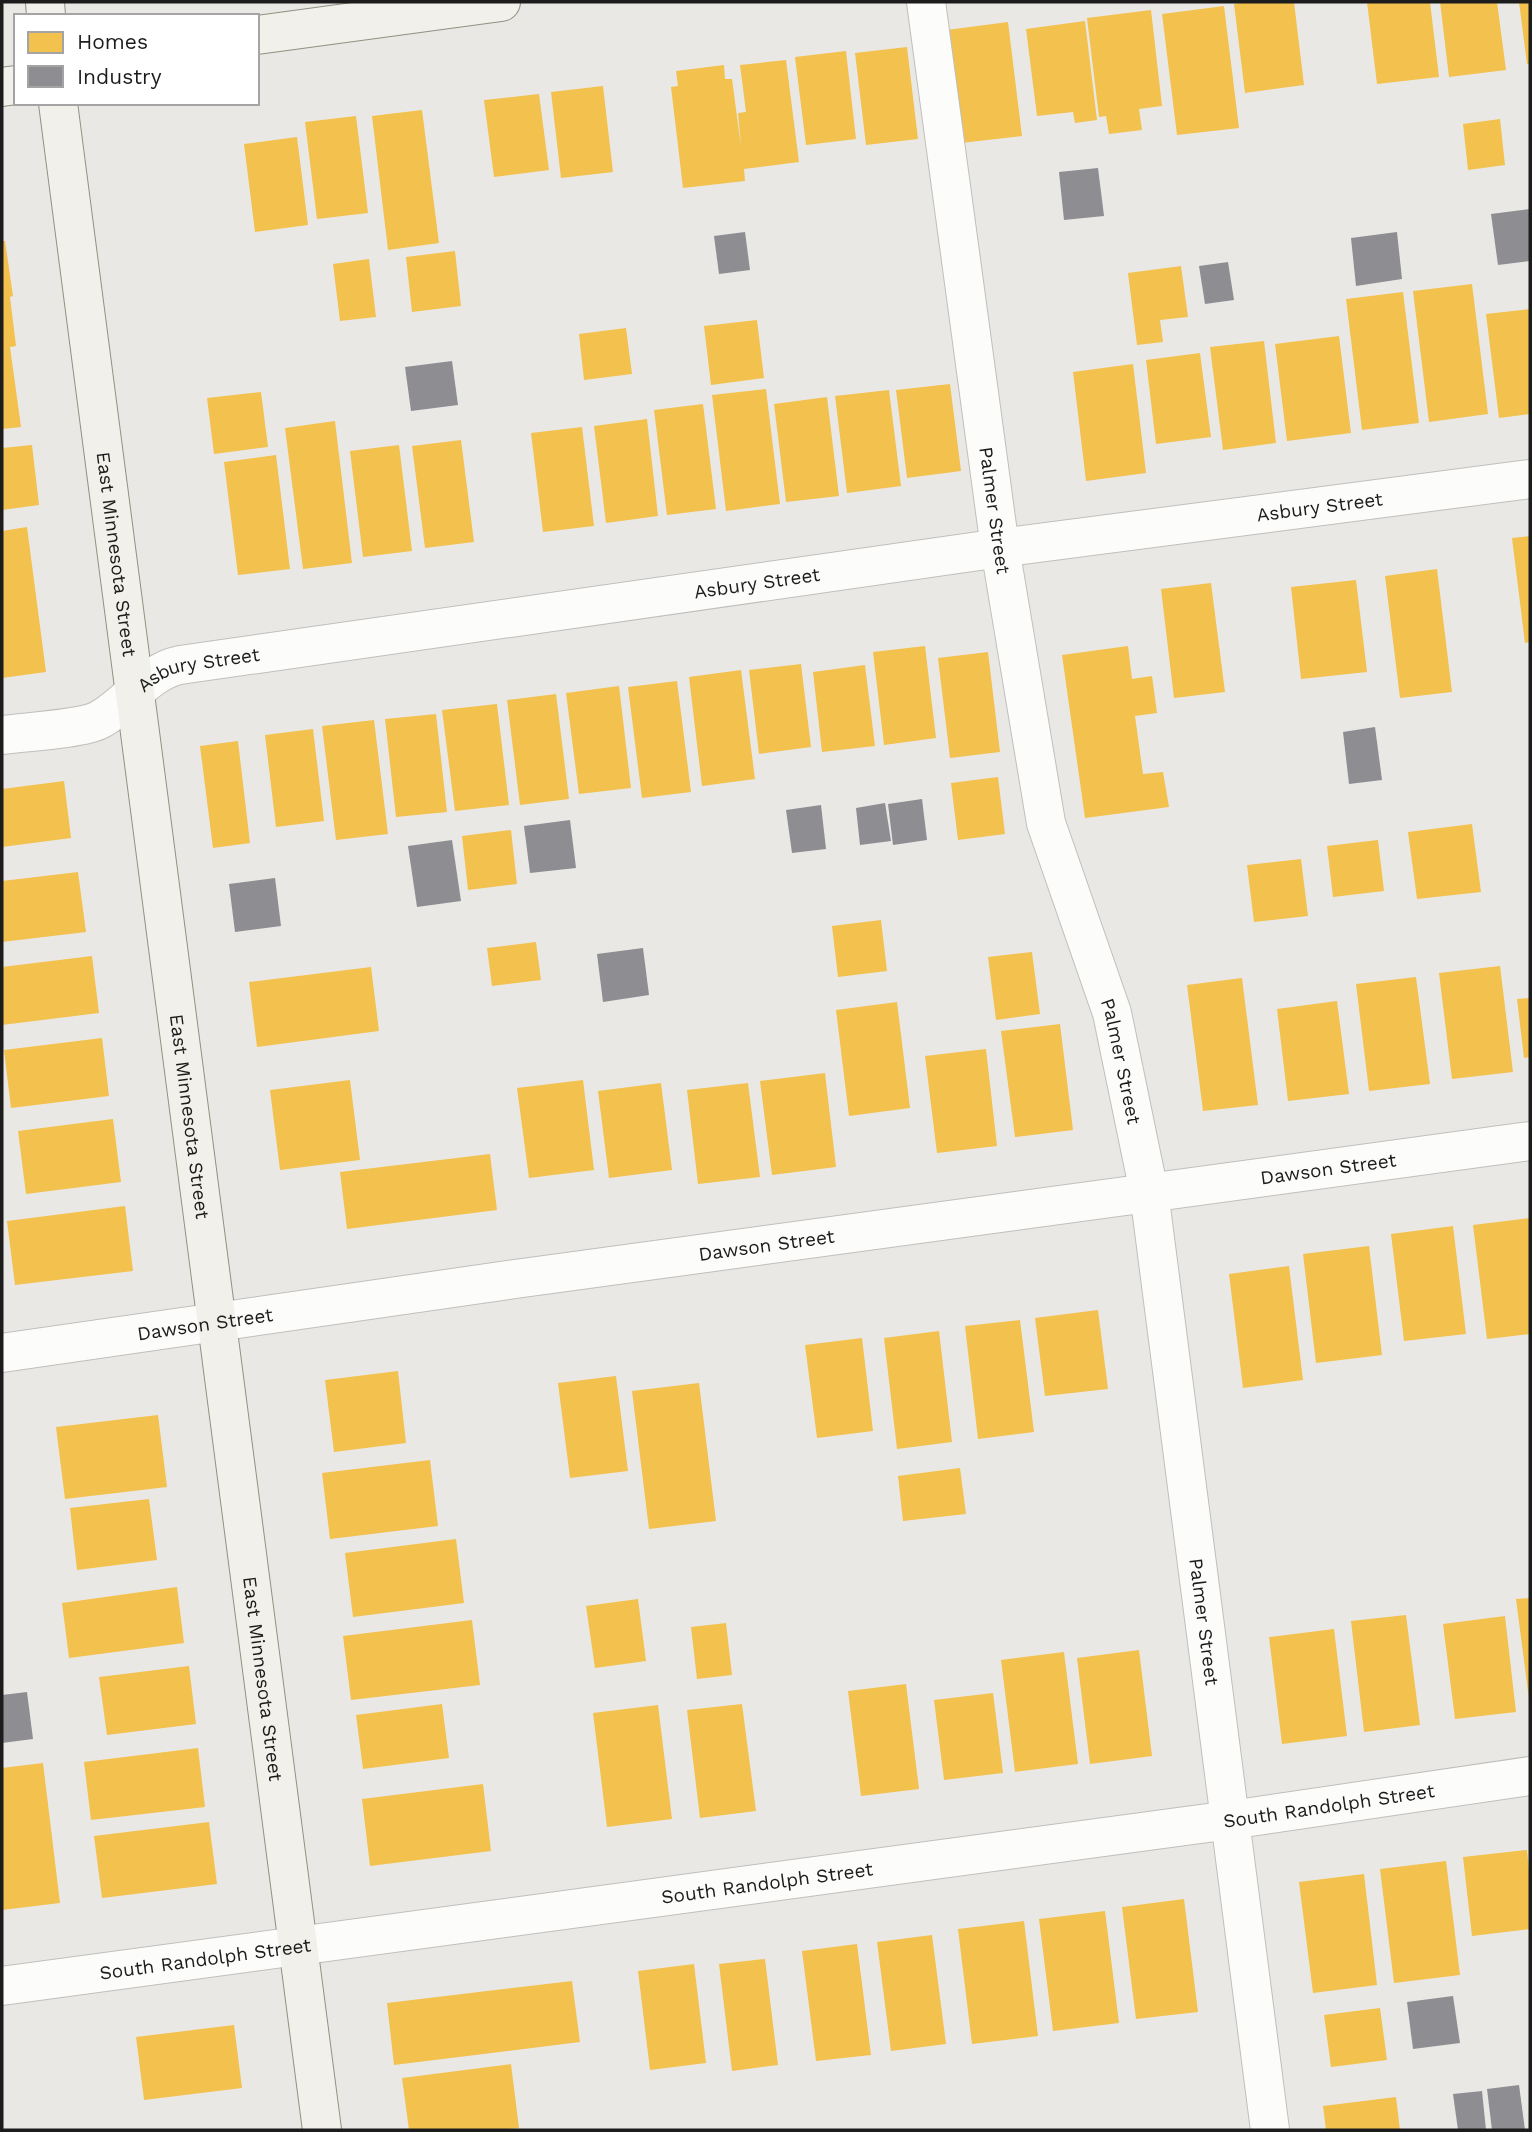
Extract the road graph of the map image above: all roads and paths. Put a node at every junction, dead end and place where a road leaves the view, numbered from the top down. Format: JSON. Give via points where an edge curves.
{"nodes":[{"id":1,"x":501,"y":2,"type":"edge"},
{"id":2,"x":926,"y":2,"type":"edge"},
{"id":3,"x":259,"y":35,"type":"edge"},
{"id":4,"x":58,"y":105,"type":"edge"},
{"id":5,"x":1530,"y":479,"type":"edge"},
{"id":6,"x":1000,"y":548,"type":"junction"},
{"id":7,"x":134,"y":695,"type":"junction"},
{"id":8,"x":2,"y":735,"type":"edge"},
{"id":9,"x":1530,"y":1141,"type":"edge"},
{"id":10,"x":1149,"y":1192,"type":"junction"},
{"id":11,"x":218,"y":1322,"type":"junction"},
{"id":12,"x":2,"y":1353,"type":"edge"},
{"id":13,"x":1530,"y":1776,"type":"edge"},
{"id":14,"x":1230,"y":1820,"type":"junction"},
{"id":15,"x":298,"y":1946,"type":"junction"},
{"id":16,"x":2,"y":1986,"type":"edge"},
{"id":17,"x":322,"y":2130,"type":"edge"},
{"id":18,"x":1270,"y":2130,"type":"edge"}],
"edges":[{"from":1,"to":3,"type":"street"},
{"from":2,"to":6,"type":"street","name":"Palmer Street"},
{"from":4,"to":7,"type":"street","name":"East Minnesota Street"},
{"from":5,"to":6,"type":"street","name":"Asbury Street"},
{"from":6,"to":7,"type":"street","name":"Asbury Street","via":[[180,665],[160,672]]},
{"from":6,"to":10,"type":"street","name":"Palmer Street","via":[[1046,823],[1112,1013]]},
{"from":7,"to":8,"type":"street","name":"Asbury Street","via":[[95,722]]},
{"from":7,"to":11,"type":"street","name":"East Minnesota Street"},
{"from":9,"to":10,"type":"street","name":"Dawson Street"},
{"from":10,"to":11,"type":"street","name":"Dawson Street"},
{"from":10,"to":14,"type":"street","name":"Palmer Street"},
{"from":11,"to":12,"type":"street","name":"Dawson Street"},
{"from":11,"to":15,"type":"street","name":"East Minnesota Street"},
{"from":13,"to":14,"type":"street","name":"South Randolph Street"},
{"from":14,"to":15,"type":"street","name":"South Randolph Street"},
{"from":14,"to":18,"type":"street","name":"Palmer Street"},
{"from":15,"to":16,"type":"street","name":"South Randolph Street"},
{"from":15,"to":17,"type":"street","name":"East Minnesota Street"}]}
